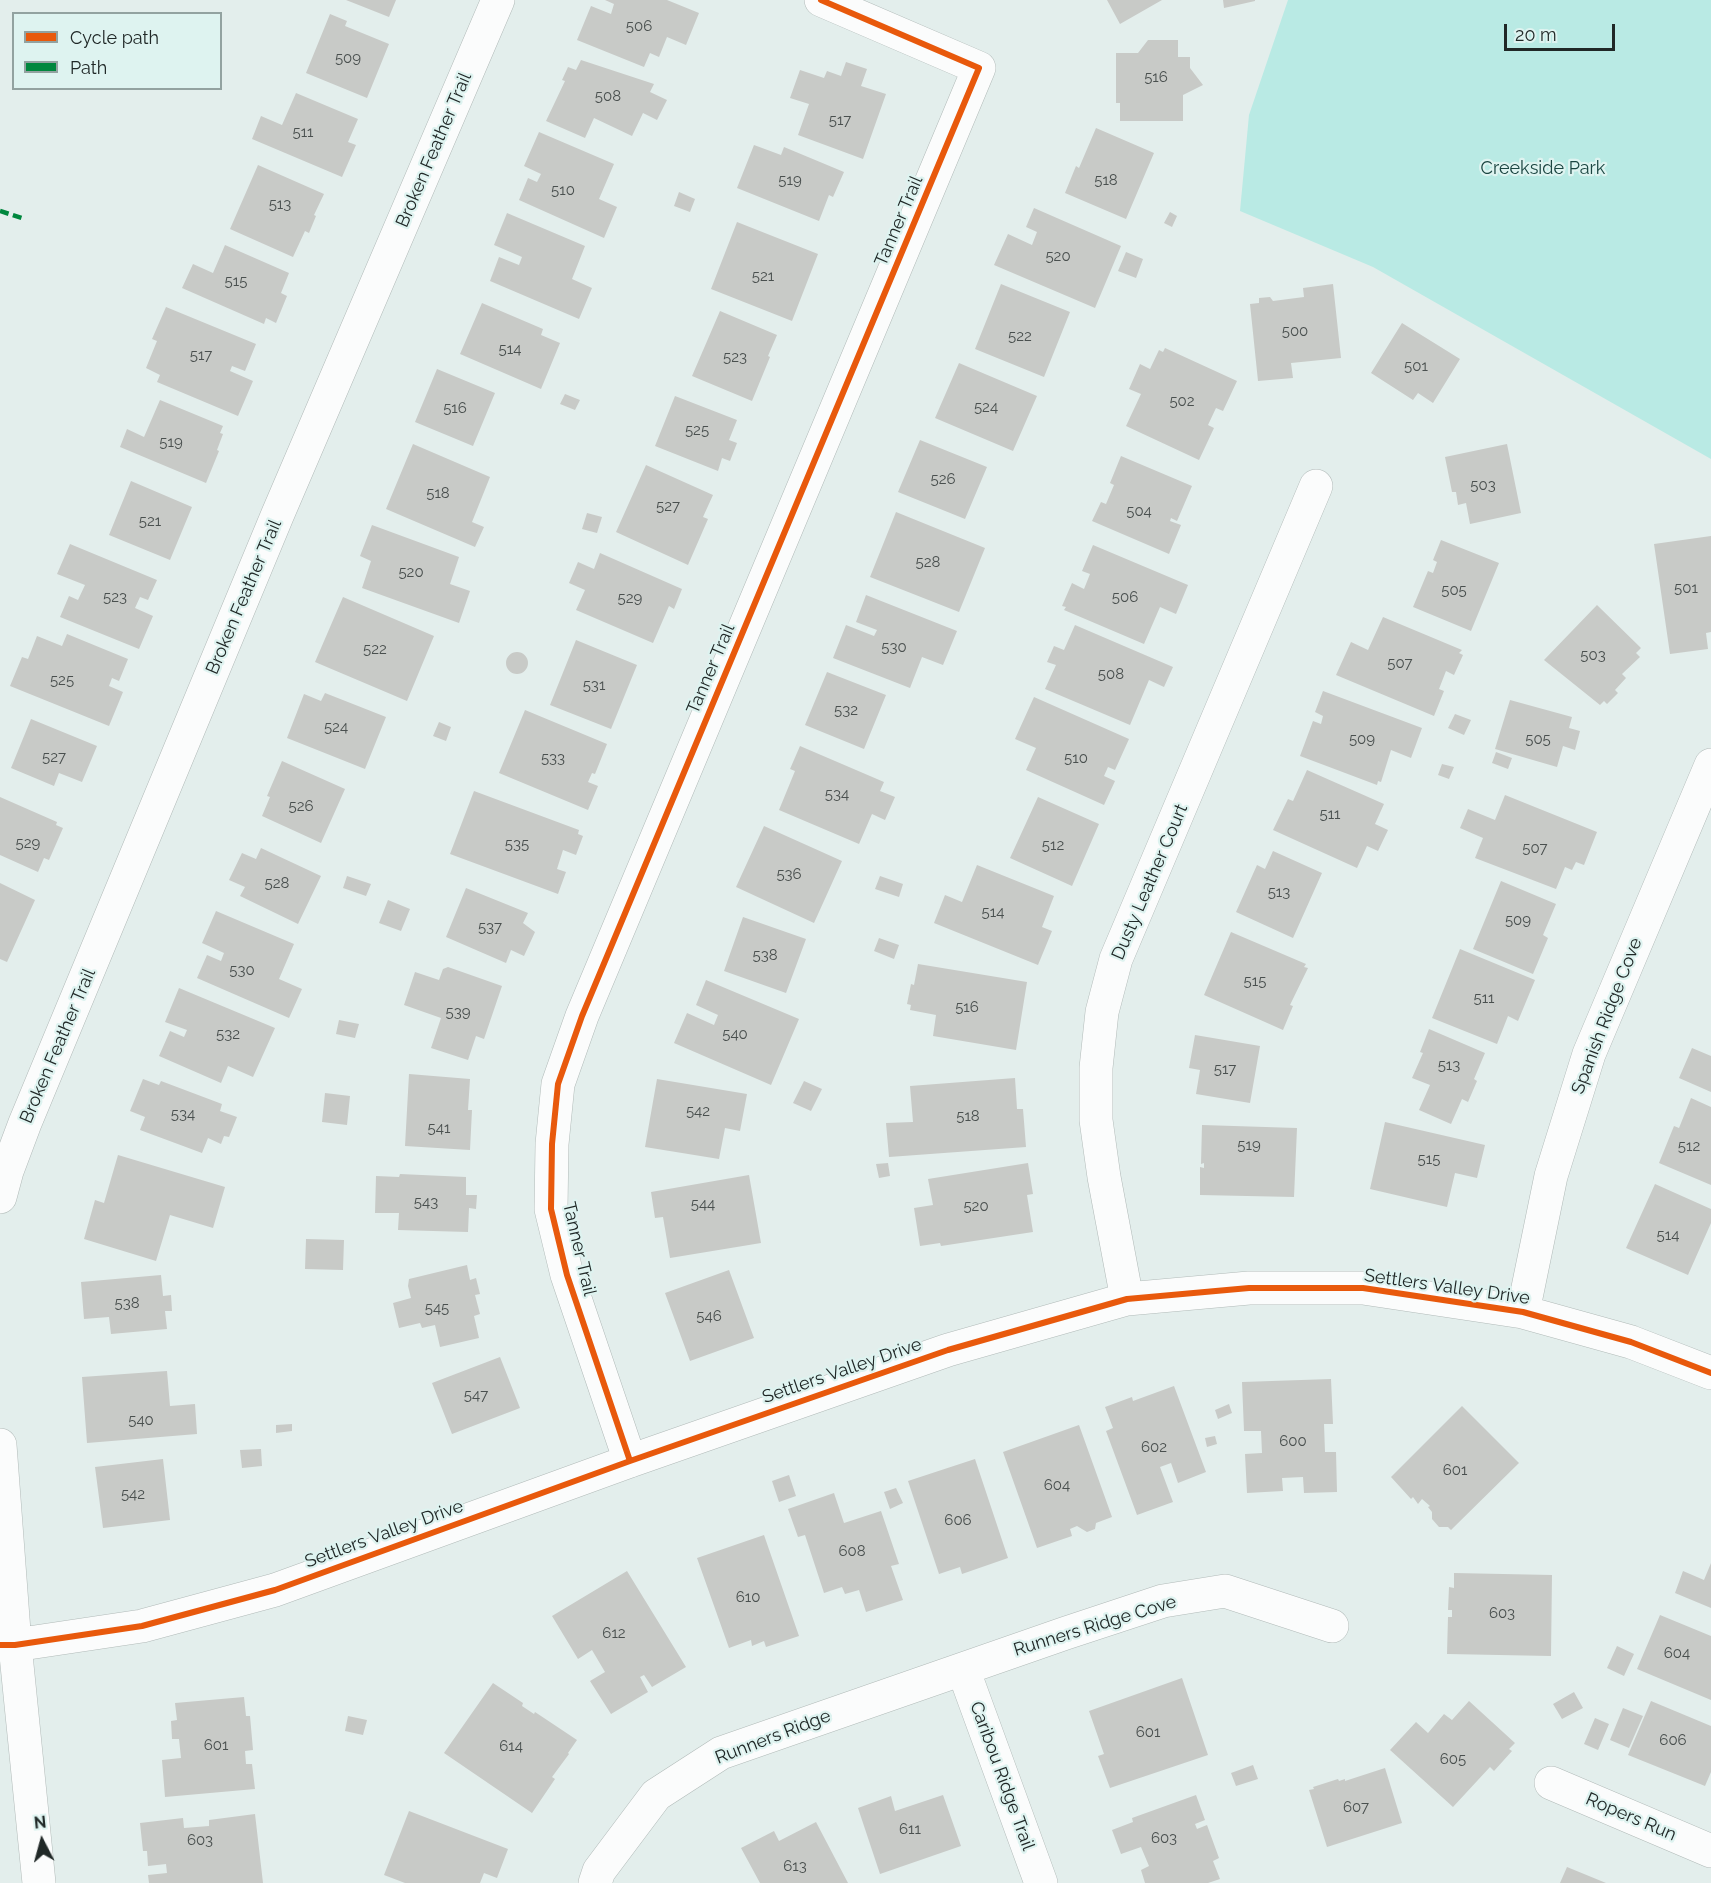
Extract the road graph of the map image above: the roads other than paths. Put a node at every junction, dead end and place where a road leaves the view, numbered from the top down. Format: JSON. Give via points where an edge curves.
{"nodes":[{"id":1,"x":498,"y":0,"type":"edge"},
{"id":2,"x":821,"y":0,"type":"edge"},
{"id":3,"x":1317,"y":486,"type":"dead end"},
{"id":4,"x":1711,"y":765,"type":"edge"},
{"id":5,"x":0,"y":1197,"type":"edge"},
{"id":6,"x":1127,"y":1299,"type":"junction"},
{"id":7,"x":1522,"y":1312,"type":"junction"},
{"id":8,"x":1711,"y":1373,"type":"edge"},
{"id":9,"x":0,"y":1445,"type":"edge"},
{"id":10,"x":630,"y":1461,"type":"junction"},
{"id":11,"x":1332,"y":1626,"type":"dead end"},
{"id":12,"x":7,"y":1645,"type":"edge"},
{"id":13,"x":963,"y":1669,"type":"junction"},
{"id":14,"x":1551,"y":1783,"type":"dead end"},
{"id":15,"x":1711,"y":1851,"type":"edge"},
{"id":16,"x":39,"y":1883,"type":"edge"},
{"id":17,"x":595,"y":1883,"type":"edge"},
{"id":18,"x":1041,"y":1883,"type":"edge"}],
"edges":[{"from":1,"to":5,"type":"street","name":"Broken Feather Trail","via":[[277,516],[25,1123]]},
{"from":2,"to":10,"type":"street","name":"Tanner Trail","via":[[980,68],[582,1016],[558,1084],[551,1209],[567,1275]]},
{"from":3,"to":6,"type":"street","name":"Dusty Leather Court","via":[[1116,959],[1102,1012],[1096,1120]]},
{"from":4,"to":7,"type":"street","name":"Spanish Ridge Cove","via":[[1589,1054],[1551,1176]]},
{"from":6,"to":7,"type":"street","name":"Settlers Valley Drive","via":[[1250,1288],[1363,1288]]},
{"from":6,"to":10,"type":"street","name":"Settlers Valley Drive","via":[[948,1350]]},
{"from":7,"to":8,"type":"street","name":"Settlers Valley Drive","via":[[1631,1342]]},
{"from":9,"to":12,"type":"street"},
{"from":10,"to":12,"type":"street","name":"Settlers Valley Drive","via":[[275,1590],[142,1626]]},
{"from":11,"to":13,"type":"street","name":"Runners Ridge Cove","via":[[1225,1591],[1163,1601]]},
{"from":12,"to":16,"type":"street"},
{"from":13,"to":17,"type":"street","name":"Runners Ridge","via":[[721,1753],[656,1795],[599,1871]]},
{"from":13,"to":18,"type":"street","name":"Caribou Ridge Trail"},
{"from":14,"to":15,"type":"street","name":"Ropers Run"}]}
